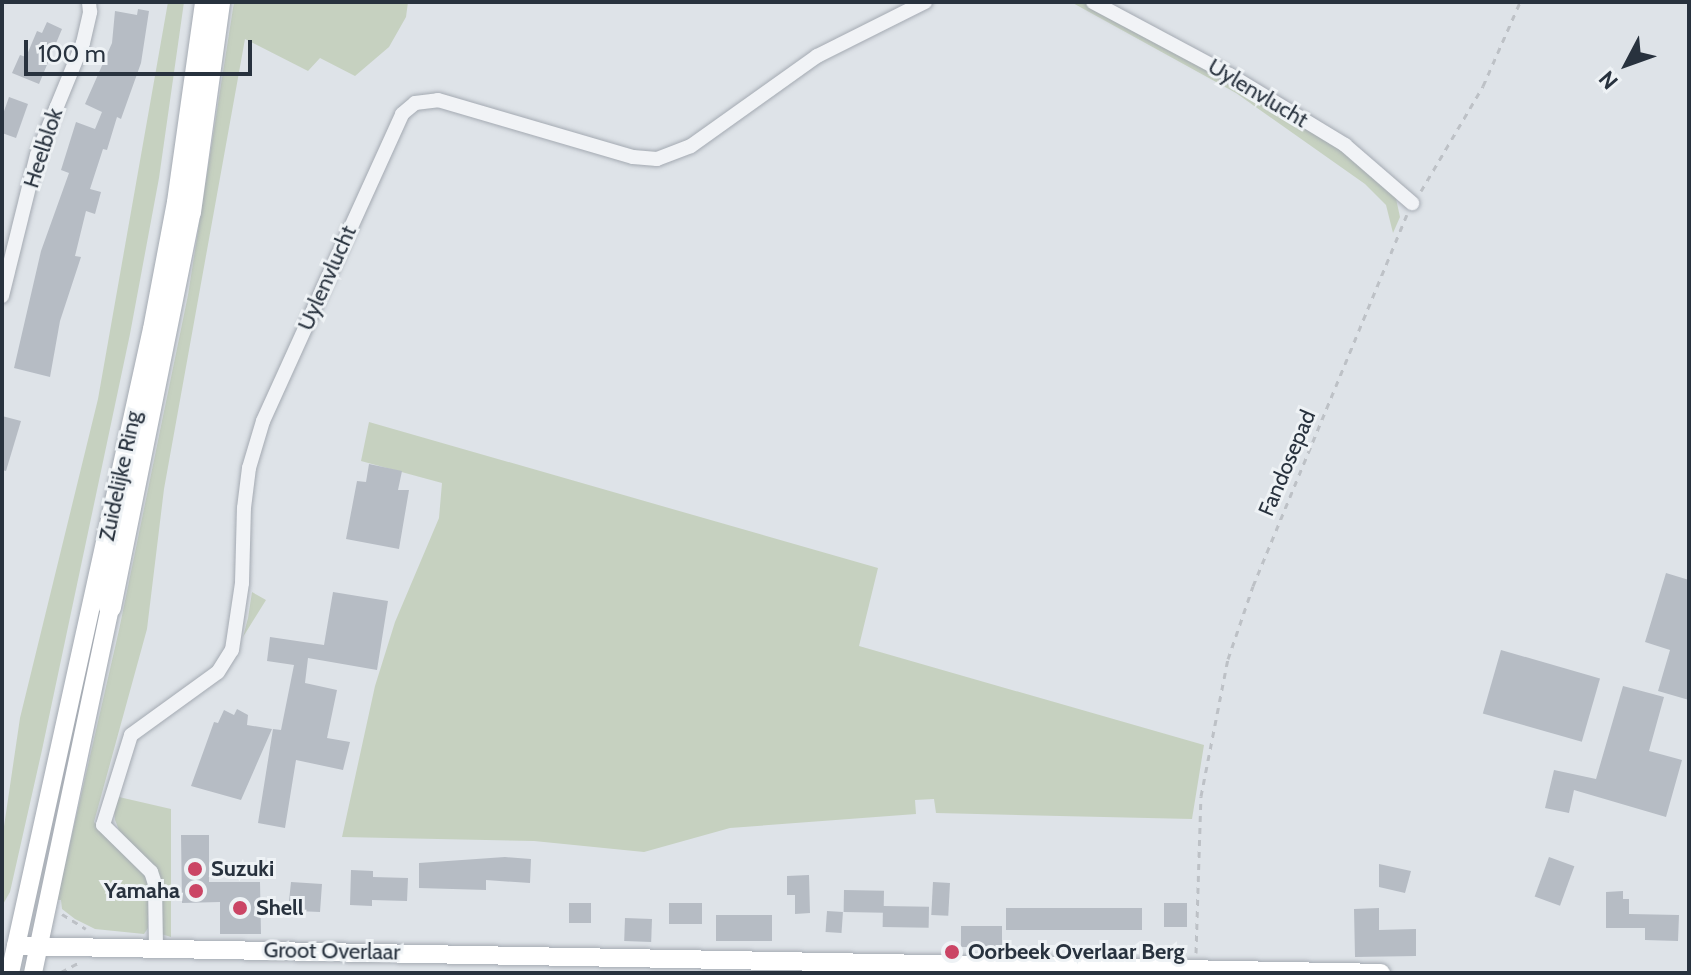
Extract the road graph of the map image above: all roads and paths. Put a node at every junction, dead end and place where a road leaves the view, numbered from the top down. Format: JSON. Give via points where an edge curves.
{"nodes":[{"id":1,"x":89,"y":2,"type":"edge"},
{"id":2,"x":204,"y":2,"type":"edge"},
{"id":3,"x":219,"y":2,"type":"edge"},
{"id":4,"x":925,"y":2,"type":"edge"},
{"id":5,"x":1093,"y":2,"type":"edge"},
{"id":6,"x":1520,"y":2,"type":"edge"},
{"id":7,"x":1412,"y":203,"type":"junction"},
{"id":8,"x":2,"y":296,"type":"edge"},
{"id":9,"x":110,"y":607,"type":"joint"},
{"id":10,"x":46,"y":912,"type":"junction"},
{"id":11,"x":88,"y":931,"type":"dead end"},
{"id":12,"x":9,"y":946,"type":"edge"},
{"id":13,"x":39,"y":946,"type":"junction"},
{"id":14,"x":156,"y":948,"type":"junction"},
{"id":15,"x":1195,"y":969,"type":"junction"},
{"id":16,"x":10,"y":973,"type":"edge"},
{"id":17,"x":33,"y":973,"type":"edge"},
{"id":18,"x":1381,"y":973,"type":"edge"}],
"edges":[{"from":1,"to":8,"type":"street","name":"Heelblok","via":[[83,43],[37,155]]},
{"from":2,"to":12,"type":"main road","name":"Zuidelijke Ring","via":[[152,329]]},
{"from":3,"to":9,"type":"highway","name":"Zuidelijke Ring","via":[[190,212]]},
{"from":4,"to":14,"type":"street","name":"Uylenvlucht","via":[[817,56],[691,146],[657,159],[633,157],[438,100],[415,103],[402,114],[263,421],[245,494],[242,583],[232,650],[218,672],[131,735],[103,825],[151,872]]},
{"from":5,"to":7,"type":"street","name":"Uylenvlucht","via":[[1230,75],[1345,145]]},
{"from":6,"to":7,"type":"path","name":"Fandosepad","via":[[1483,86]]},
{"from":7,"to":15,"type":"path","name":"Fandosepad","via":[[1253,586],[1228,659],[1201,796]]},
{"from":9,"to":10,"type":"main road","name":"Zuidelijke Ring"},
{"from":10,"to":11,"type":"path","via":[[58,912]]},
{"from":10,"to":13,"type":"main road","name":"Zuidelijke Ring"},
{"from":12,"to":13,"type":"main road","name":"Groot Overlaar"},
{"from":12,"to":16,"type":"main road","name":"Zuidelijke Ring"},
{"from":13,"to":14,"type":"main road","name":"Groot Overlaar"},
{"from":13,"to":17,"type":"main road","name":"Zuidelijke Ring"},
{"from":14,"to":15,"type":"main road","name":"Groot Overlaar"},
{"from":15,"to":18,"type":"main road","name":"Groot Overlaar"}]}
